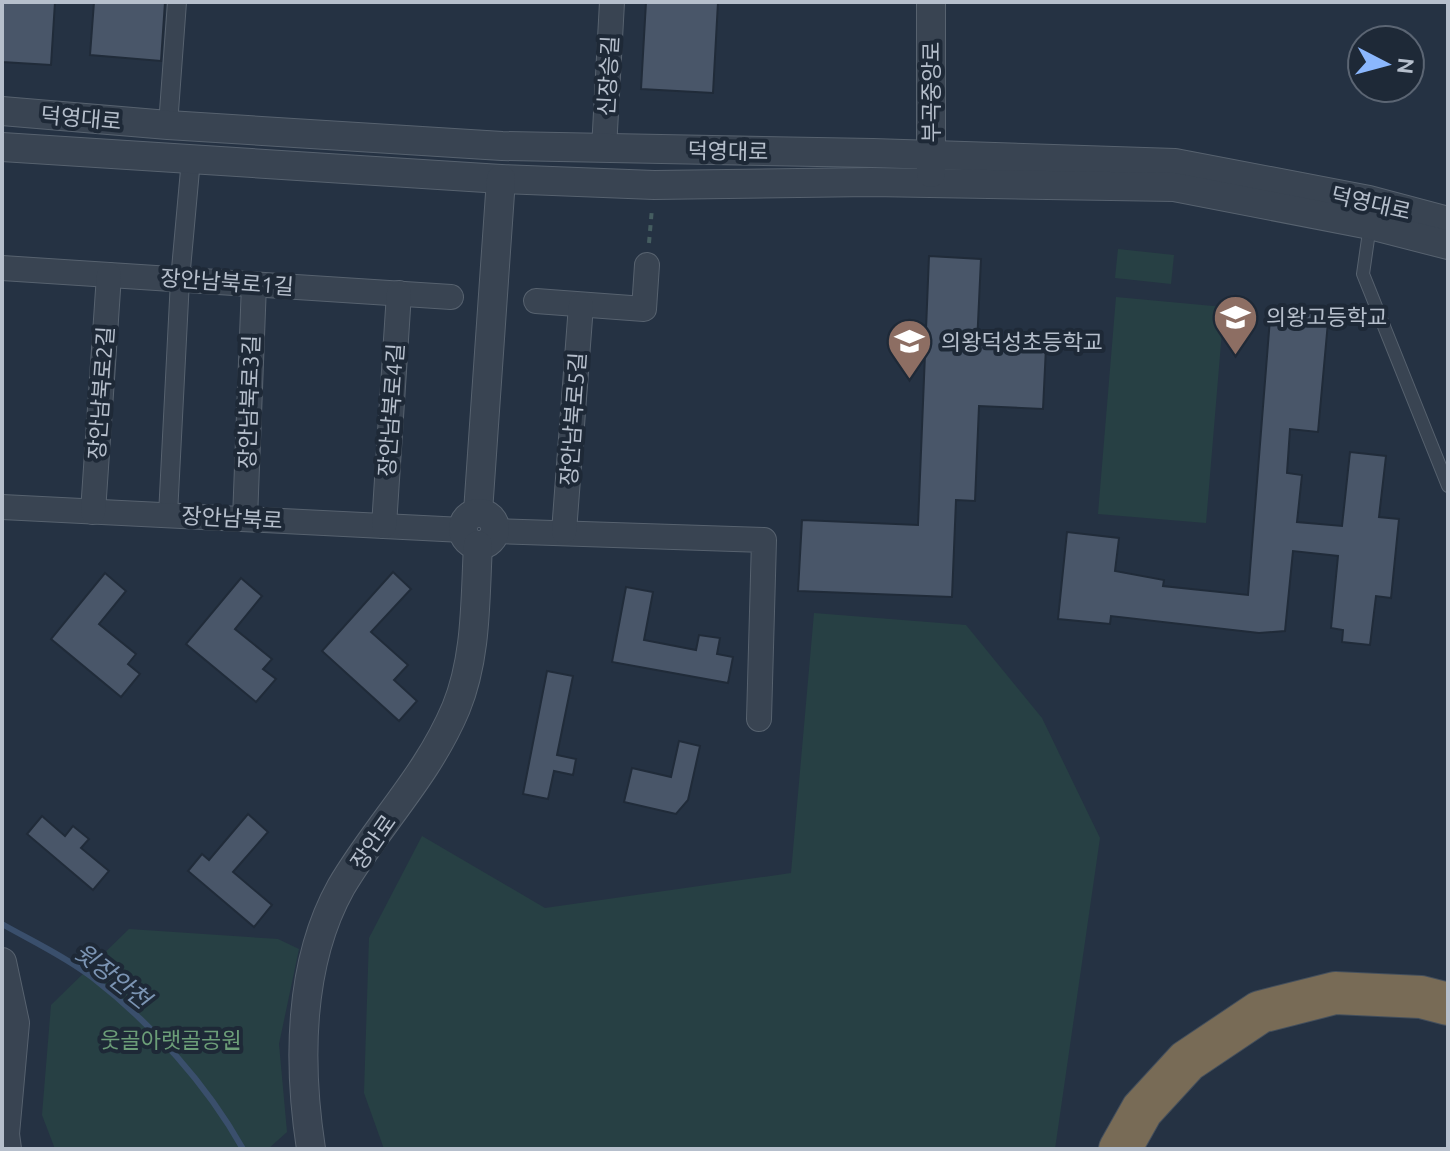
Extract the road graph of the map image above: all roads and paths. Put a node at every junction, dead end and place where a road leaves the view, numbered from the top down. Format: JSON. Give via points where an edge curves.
{"nodes":[{"id":1,"x":177,"y":2,"type":"edge"},
{"id":2,"x":612,"y":2,"type":"edge"},
{"id":3,"x":931,"y":2,"type":"edge"},
{"id":4,"x":2,"y":111,"type":"edge"},
{"id":5,"x":168,"y":125,"type":"junction"},
{"id":6,"x":2,"y":147,"type":"edge"},
{"id":7,"x":604,"y":149,"type":"junction"},
{"id":8,"x":191,"y":159,"type":"junction"},
{"id":9,"x":931,"y":169,"type":"junction"},
{"id":10,"x":501,"y":179,"type":"junction"},
{"id":11,"x":654,"y":185,"type":"junction"},
{"id":12,"x":1448,"y":221,"type":"edge"},
{"id":13,"x":1370,"y":225,"type":"junction"},
{"id":14,"x":1448,"y":245,"type":"edge"},
{"id":15,"x":647,"y":265,"type":"joint"},
{"id":16,"x":2,"y":268,"type":"edge"},
{"id":17,"x":109,"y":275,"type":"junction"},
{"id":18,"x":180,"y":280,"type":"junction"},
{"id":19,"x":254,"y":284,"type":"junction"},
{"id":20,"x":399,"y":293,"type":"junction"},
{"id":21,"x":451,"y":297,"type":"dead end"},
{"id":22,"x":536,"y":301,"type":"dead end"},
{"id":23,"x":581,"y":305,"type":"junction"},
{"id":24,"x":1448,"y":486,"type":"edge"},
{"id":25,"x":2,"y":507,"type":"edge"},
{"id":26,"x":93,"y":512,"type":"junction"},
{"id":27,"x":168,"y":515,"type":"junction"},
{"id":28,"x":245,"y":519,"type":"junction"},
{"id":29,"x":384,"y":526,"type":"junction"},
{"id":30,"x":478,"y":530,"type":"junction"},
{"id":31,"x":564,"y":532,"type":"junction"},
{"id":32,"x":759,"y":719,"type":"dead end"},
{"id":33,"x":3,"y":965,"type":"edge"},
{"id":34,"x":1448,"y":1004,"type":"edge"},
{"id":35,"x":1448,"y":1024,"type":"edge"},
{"id":36,"x":7,"y":1149,"type":"edge"},
{"id":37,"x":311,"y":1149,"type":"edge"},
{"id":38,"x":1120,"y":1149,"type":"edge"},
{"id":39,"x":1143,"y":1149,"type":"edge"}],
"edges":[{"from":1,"to":5,"type":"street"},
{"from":2,"to":7,"type":"street","name":"신장승길"},
{"from":3,"to":9,"type":"street","name":"부곡중앙로"},
{"from":4,"to":5,"type":"street","name":"덕영대로"},
{"from":5,"to":7,"type":"street","name":"덕영대로"},
{"from":6,"to":8,"type":"street","name":"덕영대로"},
{"from":7,"to":9,"type":"street","name":"덕영대로"},
{"from":8,"to":10,"type":"street","name":"덕영대로"},
{"from":8,"to":18,"type":"street"},
{"from":9,"to":11,"type":"street","name":"덕영대로"},
{"from":9,"to":12,"type":"street","name":"덕영대로","via":[[1175,163],[1369,200]]},
{"from":9,"to":13,"type":"street","name":"덕영대로","via":[[1174,187]]},
{"from":10,"to":11,"type":"street","name":"덕영대로"},
{"from":10,"to":30,"type":"street","name":"장안로"},
{"from":11,"to":15,"type":"path"},
{"from":13,"to":14,"type":"street","name":"덕영대로"},
{"from":13,"to":24,"type":"lane","via":[[1363,274]]},
{"from":15,"to":23,"type":"street","via":[[644,309]]},
{"from":16,"to":17,"type":"street","name":"장안남북로1길"},
{"from":17,"to":18,"type":"street","name":"장안남북로1길"},
{"from":17,"to":26,"type":"street","name":"장안남북로2길"},
{"from":18,"to":19,"type":"street","name":"장안남북로1길"},
{"from":18,"to":27,"type":"street"},
{"from":19,"to":20,"type":"street","name":"장안남북로1길"},
{"from":19,"to":28,"type":"street","name":"장안남북로3길"},
{"from":20,"to":21,"type":"street","name":"장안남북로1길"},
{"from":20,"to":29,"type":"street","name":"장안남북로4길"},
{"from":22,"to":23,"type":"street"},
{"from":23,"to":31,"type":"street","name":"장안남북로5길"},
{"from":25,"to":26,"type":"street","name":"장안남북로"},
{"from":26,"to":27,"type":"street","name":"장안남북로"},
{"from":27,"to":28,"type":"street","name":"장안남북로"},
{"from":28,"to":29,"type":"street","name":"장안남북로"},
{"from":29,"to":30,"type":"street","name":"장안남북로"},
{"from":30,"to":31,"type":"street","name":"장안남북로"},
{"from":30,"to":37,"type":"street","name":"장안로","via":[[471,653],[457,705],[431,760],[342,887],[324,924],[308,983],[303,1098]]},
{"from":31,"to":32,"type":"street","name":"장안남북로","via":[[764,540]]},
{"from":33,"to":36,"type":"street","via":[[15,1023]]},
{"from":34,"to":38,"type":"highway","via":[[1421,997],[1335,993],[1260,1012],[1187,1061],[1142,1110]]},
{"from":35,"to":39,"type":"highway","via":[[1340,1012],[1273,1028],[1204,1071],[1159,1122]]}]}
